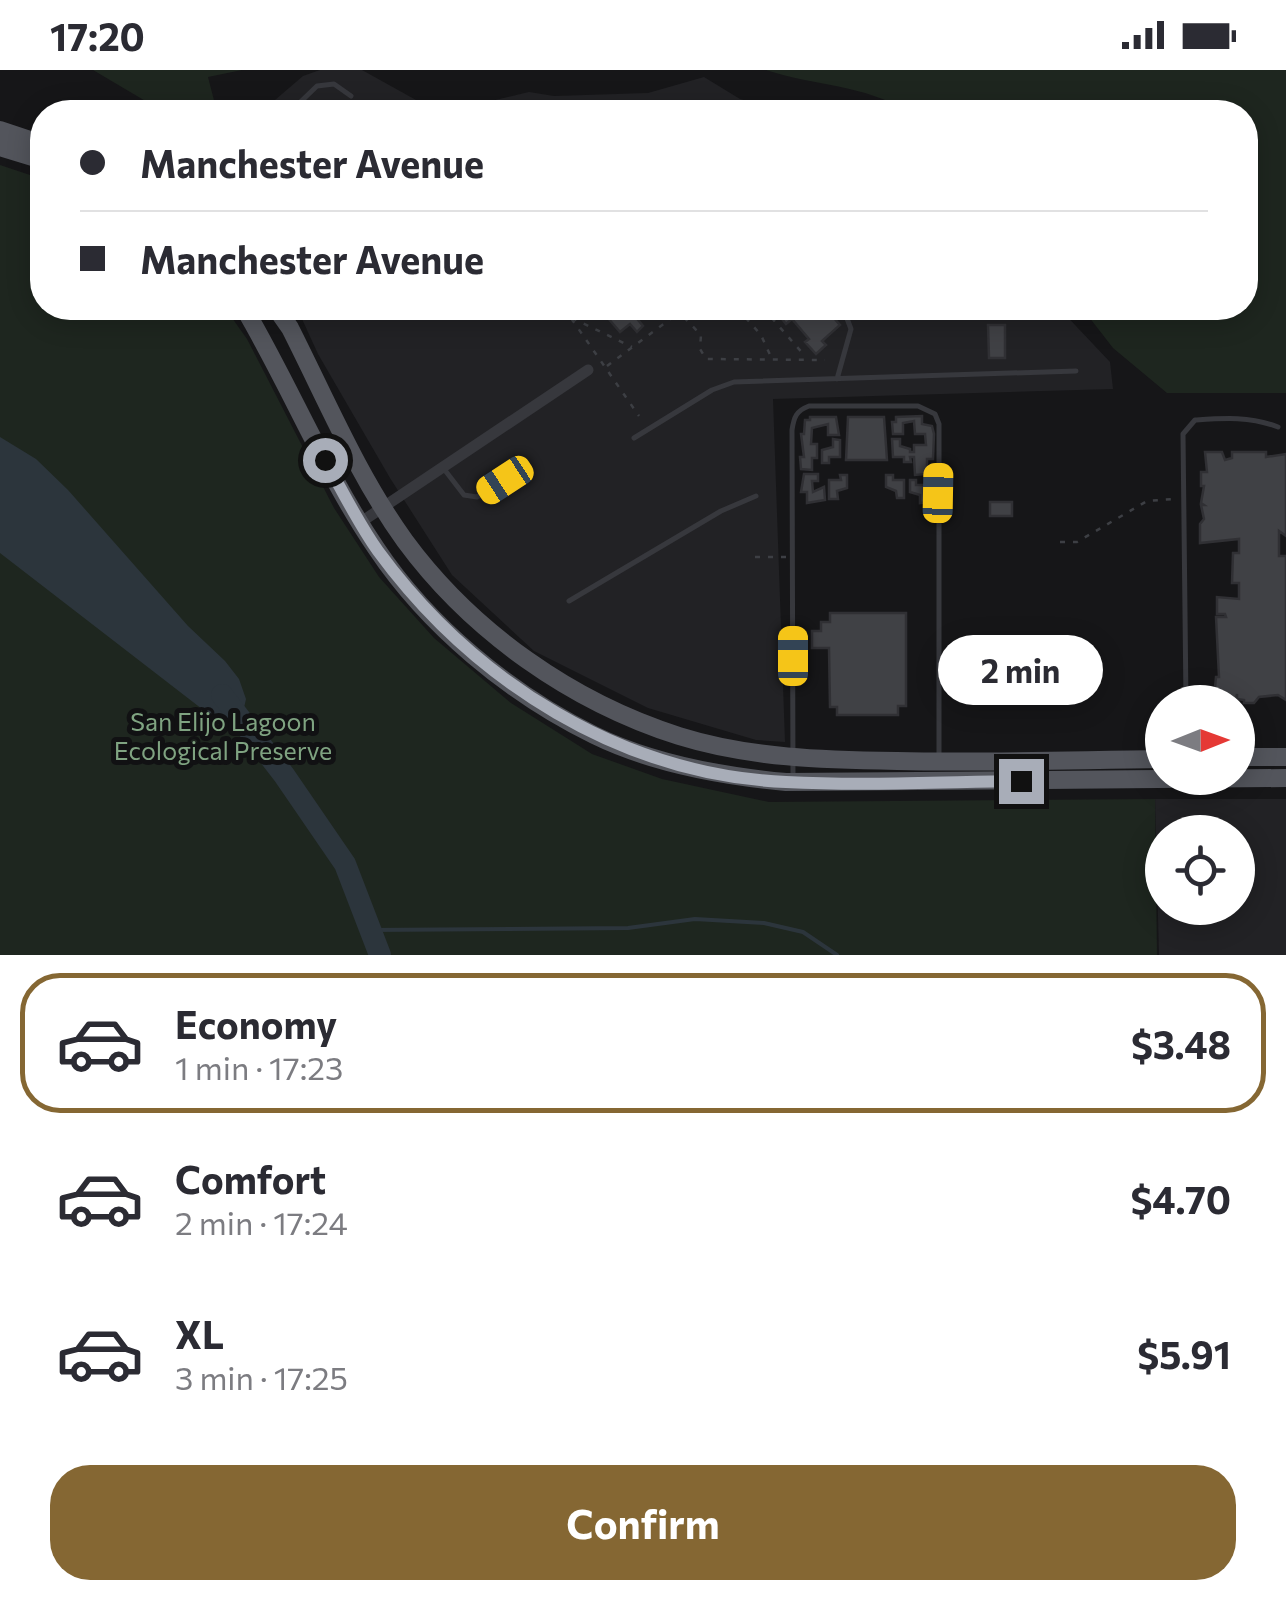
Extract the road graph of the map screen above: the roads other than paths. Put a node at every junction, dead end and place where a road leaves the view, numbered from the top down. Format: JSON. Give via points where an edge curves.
{"nodes":[{"id":1,"x":351,"y":96,"type":"dead end"},
{"id":2,"x":302,"y":100,"type":"edge"},
{"id":3,"x":0,"y":130,"type":"edge"},
{"id":4,"x":30,"y":140,"type":"edge"},
{"id":5,"x":0,"y":147,"type":"edge"},
{"id":6,"x":30,"y":156,"type":"edge"},
{"id":7,"x":251,"y":320,"type":"edge"},
{"id":8,"x":284,"y":320,"type":"edge"},
{"id":9,"x":848,"y":320,"type":"edge"},
{"id":10,"x":588,"y":370,"type":"dead end"},
{"id":11,"x":1076,"y":372,"type":"dead end"},
{"id":12,"x":836,"y":379,"type":"junction"},
{"id":13,"x":1278,"y":427,"type":"dead end"},
{"id":14,"x":634,"y":438,"type":"dead end"},
{"id":15,"x":444,"y":468,"type":"junction"},
{"id":16,"x":505,"y":480,"type":"dead end"},
{"id":17,"x":756,"y":496,"type":"dead end"},
{"id":18,"x":384,"y":508,"type":"junction"},
{"id":19,"x":361,"y":522,"type":"junction"},
{"id":20,"x":569,"y":601,"type":"dead end"},
{"id":21,"x":1186,"y":685,"type":"edge"},
{"id":22,"x":794,"y":756,"type":"junction"},
{"id":23,"x":1286,"y":756,"type":"edge"},
{"id":24,"x":1255,"y":757,"type":"edge"},
{"id":25,"x":1145,"y":758,"type":"edge"},
{"id":26,"x":939,"y":762,"type":"junction"},
{"id":27,"x":1286,"y":778,"type":"edge"},
{"id":28,"x":794,"y":782,"type":"junction"}],
"edges":[{"from":1,"to":2,"type":"lane","via":[[334,84],[317,86]]},
{"from":3,"to":4,"type":"main road"},
{"from":5,"to":6,"type":"main road"},
{"from":7,"to":19,"type":"main road"},
{"from":8,"to":18,"type":"main road"},
{"from":9,"to":12,"type":"lane","via":[[851,329]]},
{"from":10,"to":15,"type":"street"},
{"from":11,"to":12,"type":"lane"},
{"from":12,"to":14,"type":"lane","via":[[734,382]]},
{"from":13,"to":21,"type":"lane","via":[[1258,418],[1222,418],[1190,423],[1183,434]]},
{"from":15,"to":16,"type":"lane","via":[[464,495],[477,498]]},
{"from":15,"to":18,"type":"street"},
{"from":17,"to":20,"type":"lane"},
{"from":18,"to":19,"type":"street"},
{"from":18,"to":22,"type":"main road","via":[[442,586],[505,645],[560,682],[681,736]]},
{"from":19,"to":28,"type":"main road","via":[[376,549],[450,633],[505,681],[564,717],[669,763]]},
{"from":22,"to":26,"type":"main road"},
{"from":22,"to":26,"type":"lane","via":[[794,417],[809,406],[918,406],[939,424]]},
{"from":22,"to":28,"type":"lane"},
{"from":23,"to":24,"type":"main road"},
{"from":25,"to":26,"type":"main road"},
{"from":27,"to":28,"type":"main road"}]}
